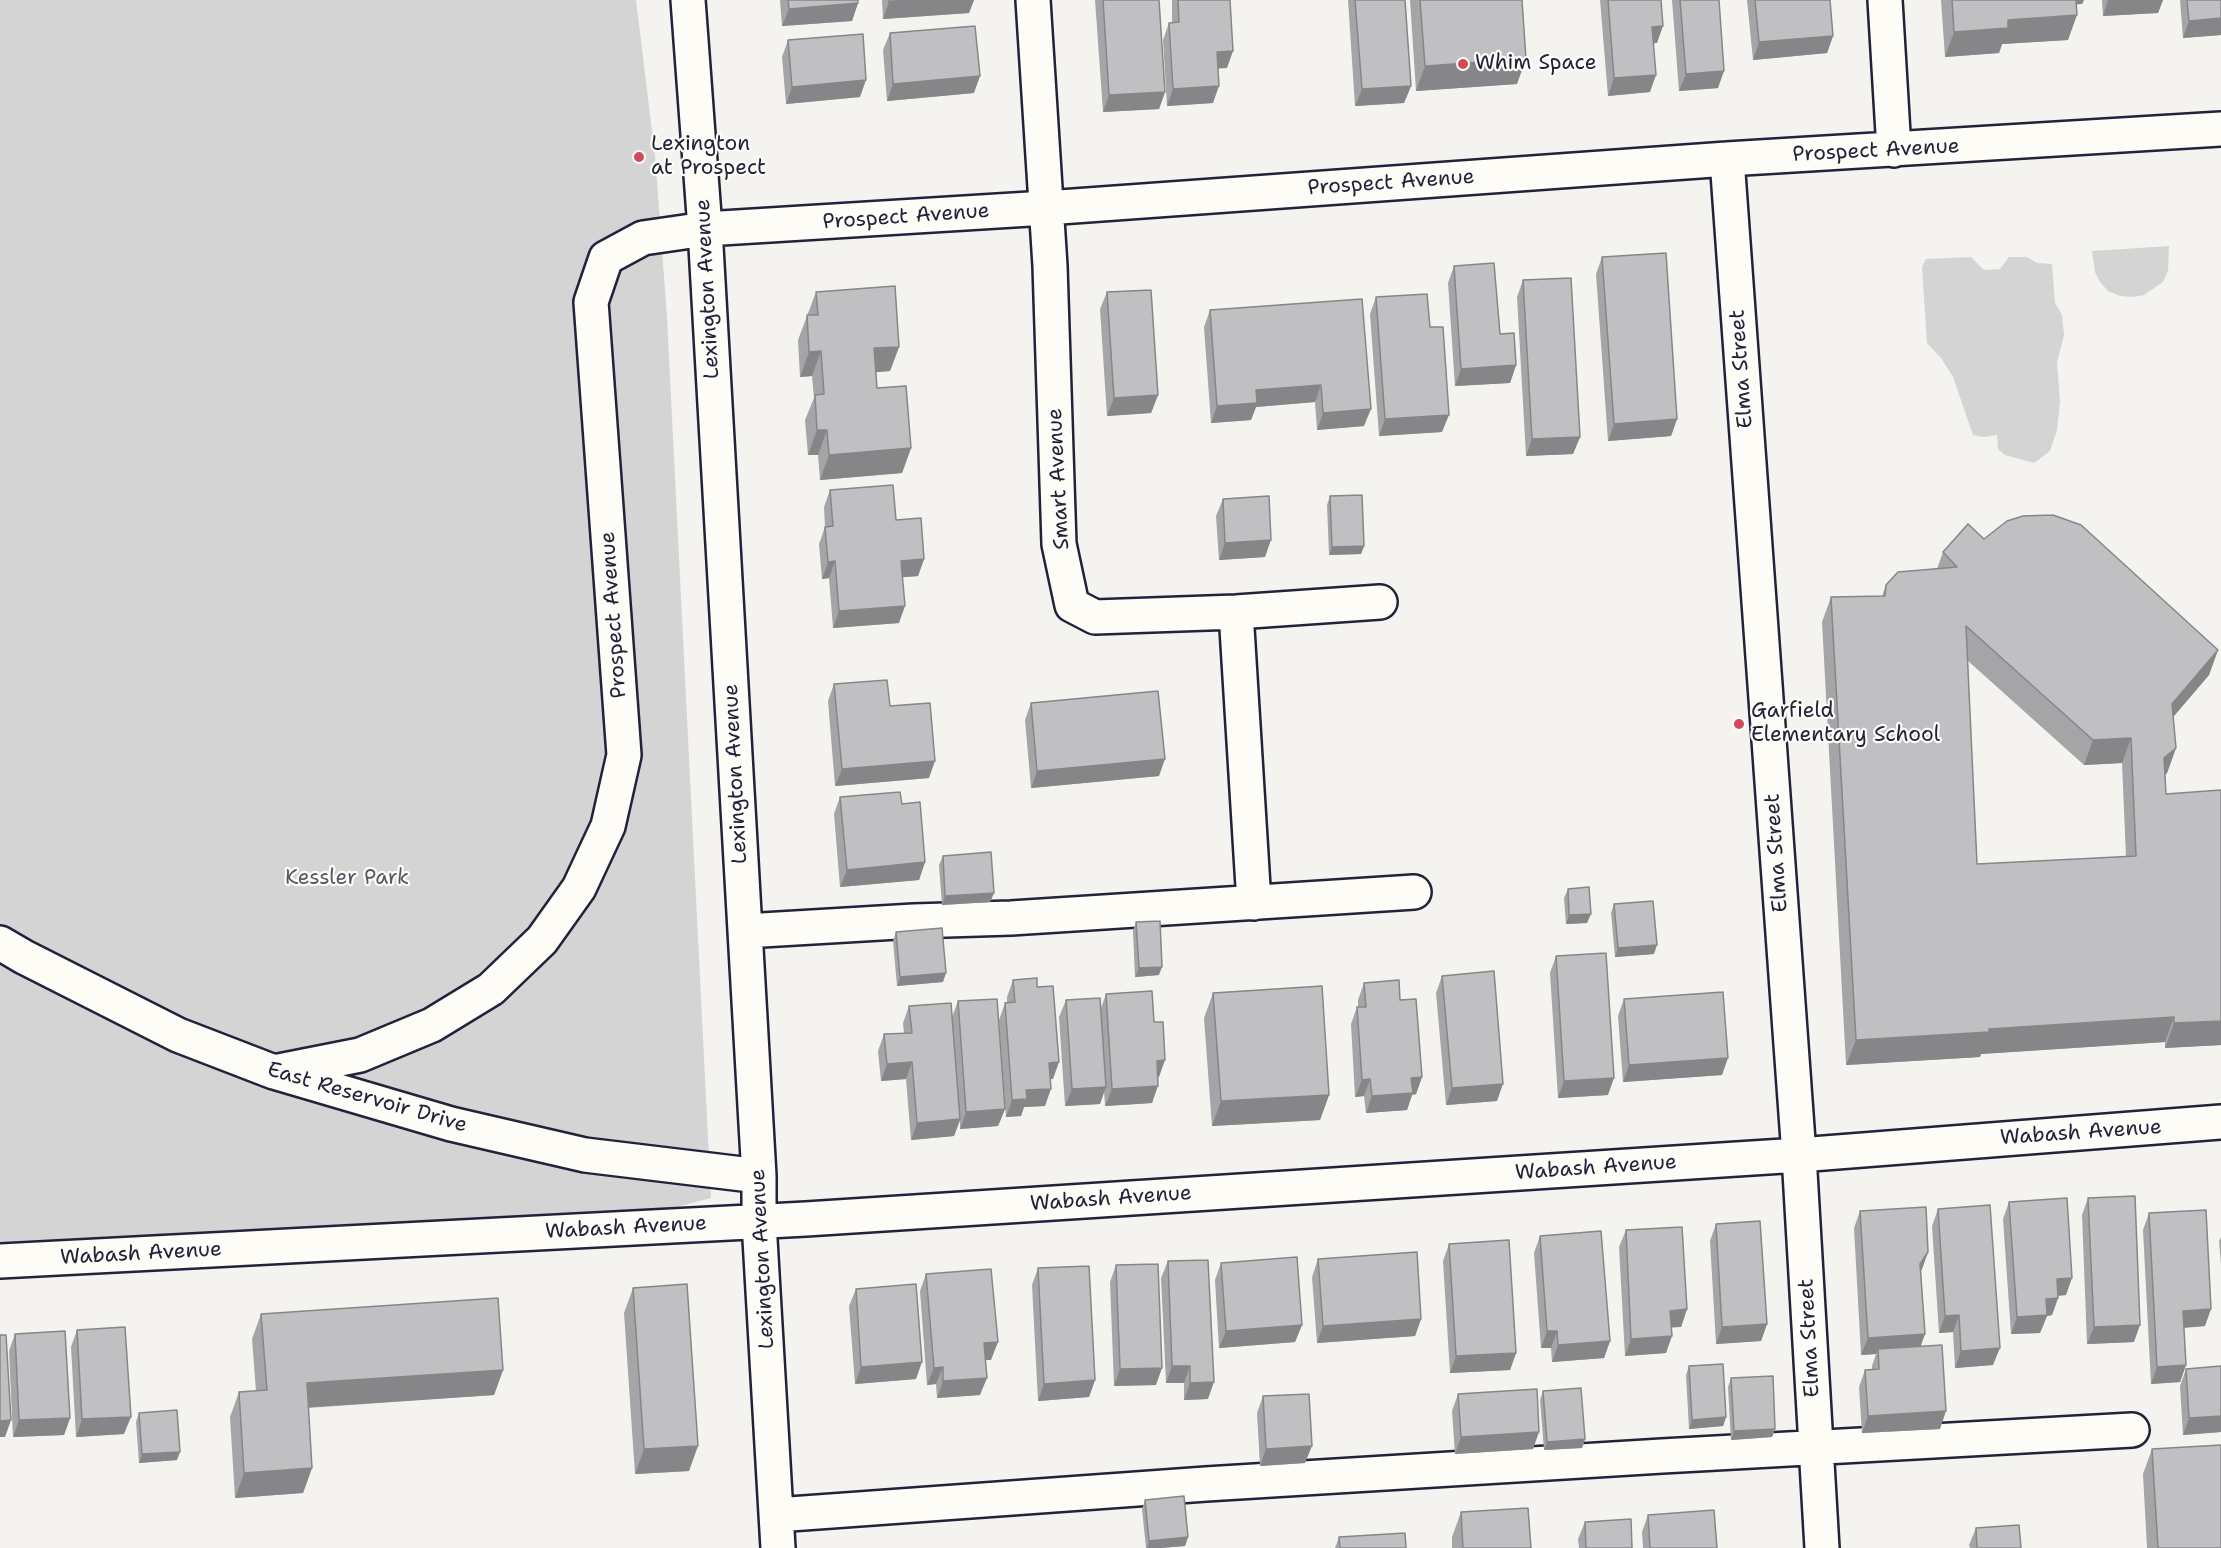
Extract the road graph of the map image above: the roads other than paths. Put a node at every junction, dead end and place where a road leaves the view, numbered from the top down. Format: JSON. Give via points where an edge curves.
{"nodes":[{"id":1,"x":688,"y":0,"type":"edge"},
{"id":2,"x":1033,"y":0,"type":"edge"},
{"id":3,"x":1885,"y":0,"type":"edge"},
{"id":4,"x":2221,"y":129,"type":"edge"},
{"id":5,"x":1894,"y":150,"type":"junction"},
{"id":6,"x":1727,"y":159,"type":"junction"},
{"id":7,"x":1046,"y":208,"type":"junction"},
{"id":8,"x":705,"y":229,"type":"junction"},
{"id":9,"x":1380,"y":602,"type":"dead end"},
{"id":10,"x":1236,"y":612,"type":"junction"},
{"id":11,"x":1414,"y":892,"type":"dead end"},
{"id":12,"x":1254,"y":903,"type":"junction"},
{"id":13,"x":745,"y":931,"type":"junction"},
{"id":14,"x":0,"y":943,"type":"edge"},
{"id":15,"x":273,"y":1072,"type":"junction"},
{"id":16,"x":2221,"y":1122,"type":"edge"},
{"id":17,"x":1799,"y":1155,"type":"junction"},
{"id":18,"x":759,"y":1176,"type":"junction"},
{"id":19,"x":759,"y":1222,"type":"junction"},
{"id":20,"x":0,"y":1261,"type":"edge"},
{"id":21,"x":2132,"y":1430,"type":"dead end"},
{"id":22,"x":1816,"y":1446,"type":"junction"},
{"id":23,"x":776,"y":1515,"type":"junction"},
{"id":24,"x":778,"y":1548,"type":"edge"},
{"id":25,"x":1822,"y":1548,"type":"edge"}],
"edges":[{"from":1,"to":8,"type":"street","name":"Lexington Avenue"},
{"from":2,"to":7,"type":"street","name":"Smart Avenue"},
{"from":3,"to":5,"type":"street"},
{"from":4,"to":5,"type":"street","name":"Prospect Avenue"},
{"from":5,"to":6,"type":"street","name":"Prospect Avenue"},
{"from":6,"to":7,"type":"street","name":"Prospect Avenue"},
{"from":6,"to":17,"type":"street","name":"Elma Street"},
{"from":7,"to":8,"type":"street","name":"Prospect Avenue"},
{"from":7,"to":10,"type":"street","name":"Smart Avenue","via":[[1059,544],[1072,606],[1095,617]]},
{"from":8,"to":13,"type":"street","name":"Lexington Avenue"},
{"from":8,"to":15,"type":"street","name":"Prospect Avenue","via":[[643,238],[606,258],[591,302],[624,755],[608,826],[579,888],[542,940],[491,989],[432,1025],[360,1055]]},
{"from":9,"to":10,"type":"street"},
{"from":10,"to":12,"type":"street"},
{"from":11,"to":12,"type":"street"},
{"from":12,"to":13,"type":"street"},
{"from":13,"to":18,"type":"street","name":"Lexington Avenue"},
{"from":14,"to":15,"type":"street","name":"East Reservoir Drive","via":[[178,1035]]},
{"from":15,"to":18,"type":"street","name":"East Reservoir Drive","via":[[451,1124],[585,1155]]},
{"from":16,"to":17,"type":"street","name":"Wabash Avenue"},
{"from":17,"to":19,"type":"street","name":"Wabash Avenue"},
{"from":17,"to":22,"type":"street","name":"Elma Street"},
{"from":18,"to":19,"type":"street","name":"Lexington Avenue"},
{"from":19,"to":20,"type":"street","name":"Wabash Avenue"},
{"from":19,"to":23,"type":"street","name":"Lexington Avenue"},
{"from":21,"to":22,"type":"street"},
{"from":22,"to":23,"type":"street"},
{"from":22,"to":25,"type":"street","name":"Elma Street"},
{"from":23,"to":24,"type":"street","name":"Lexington Avenue"}]}
